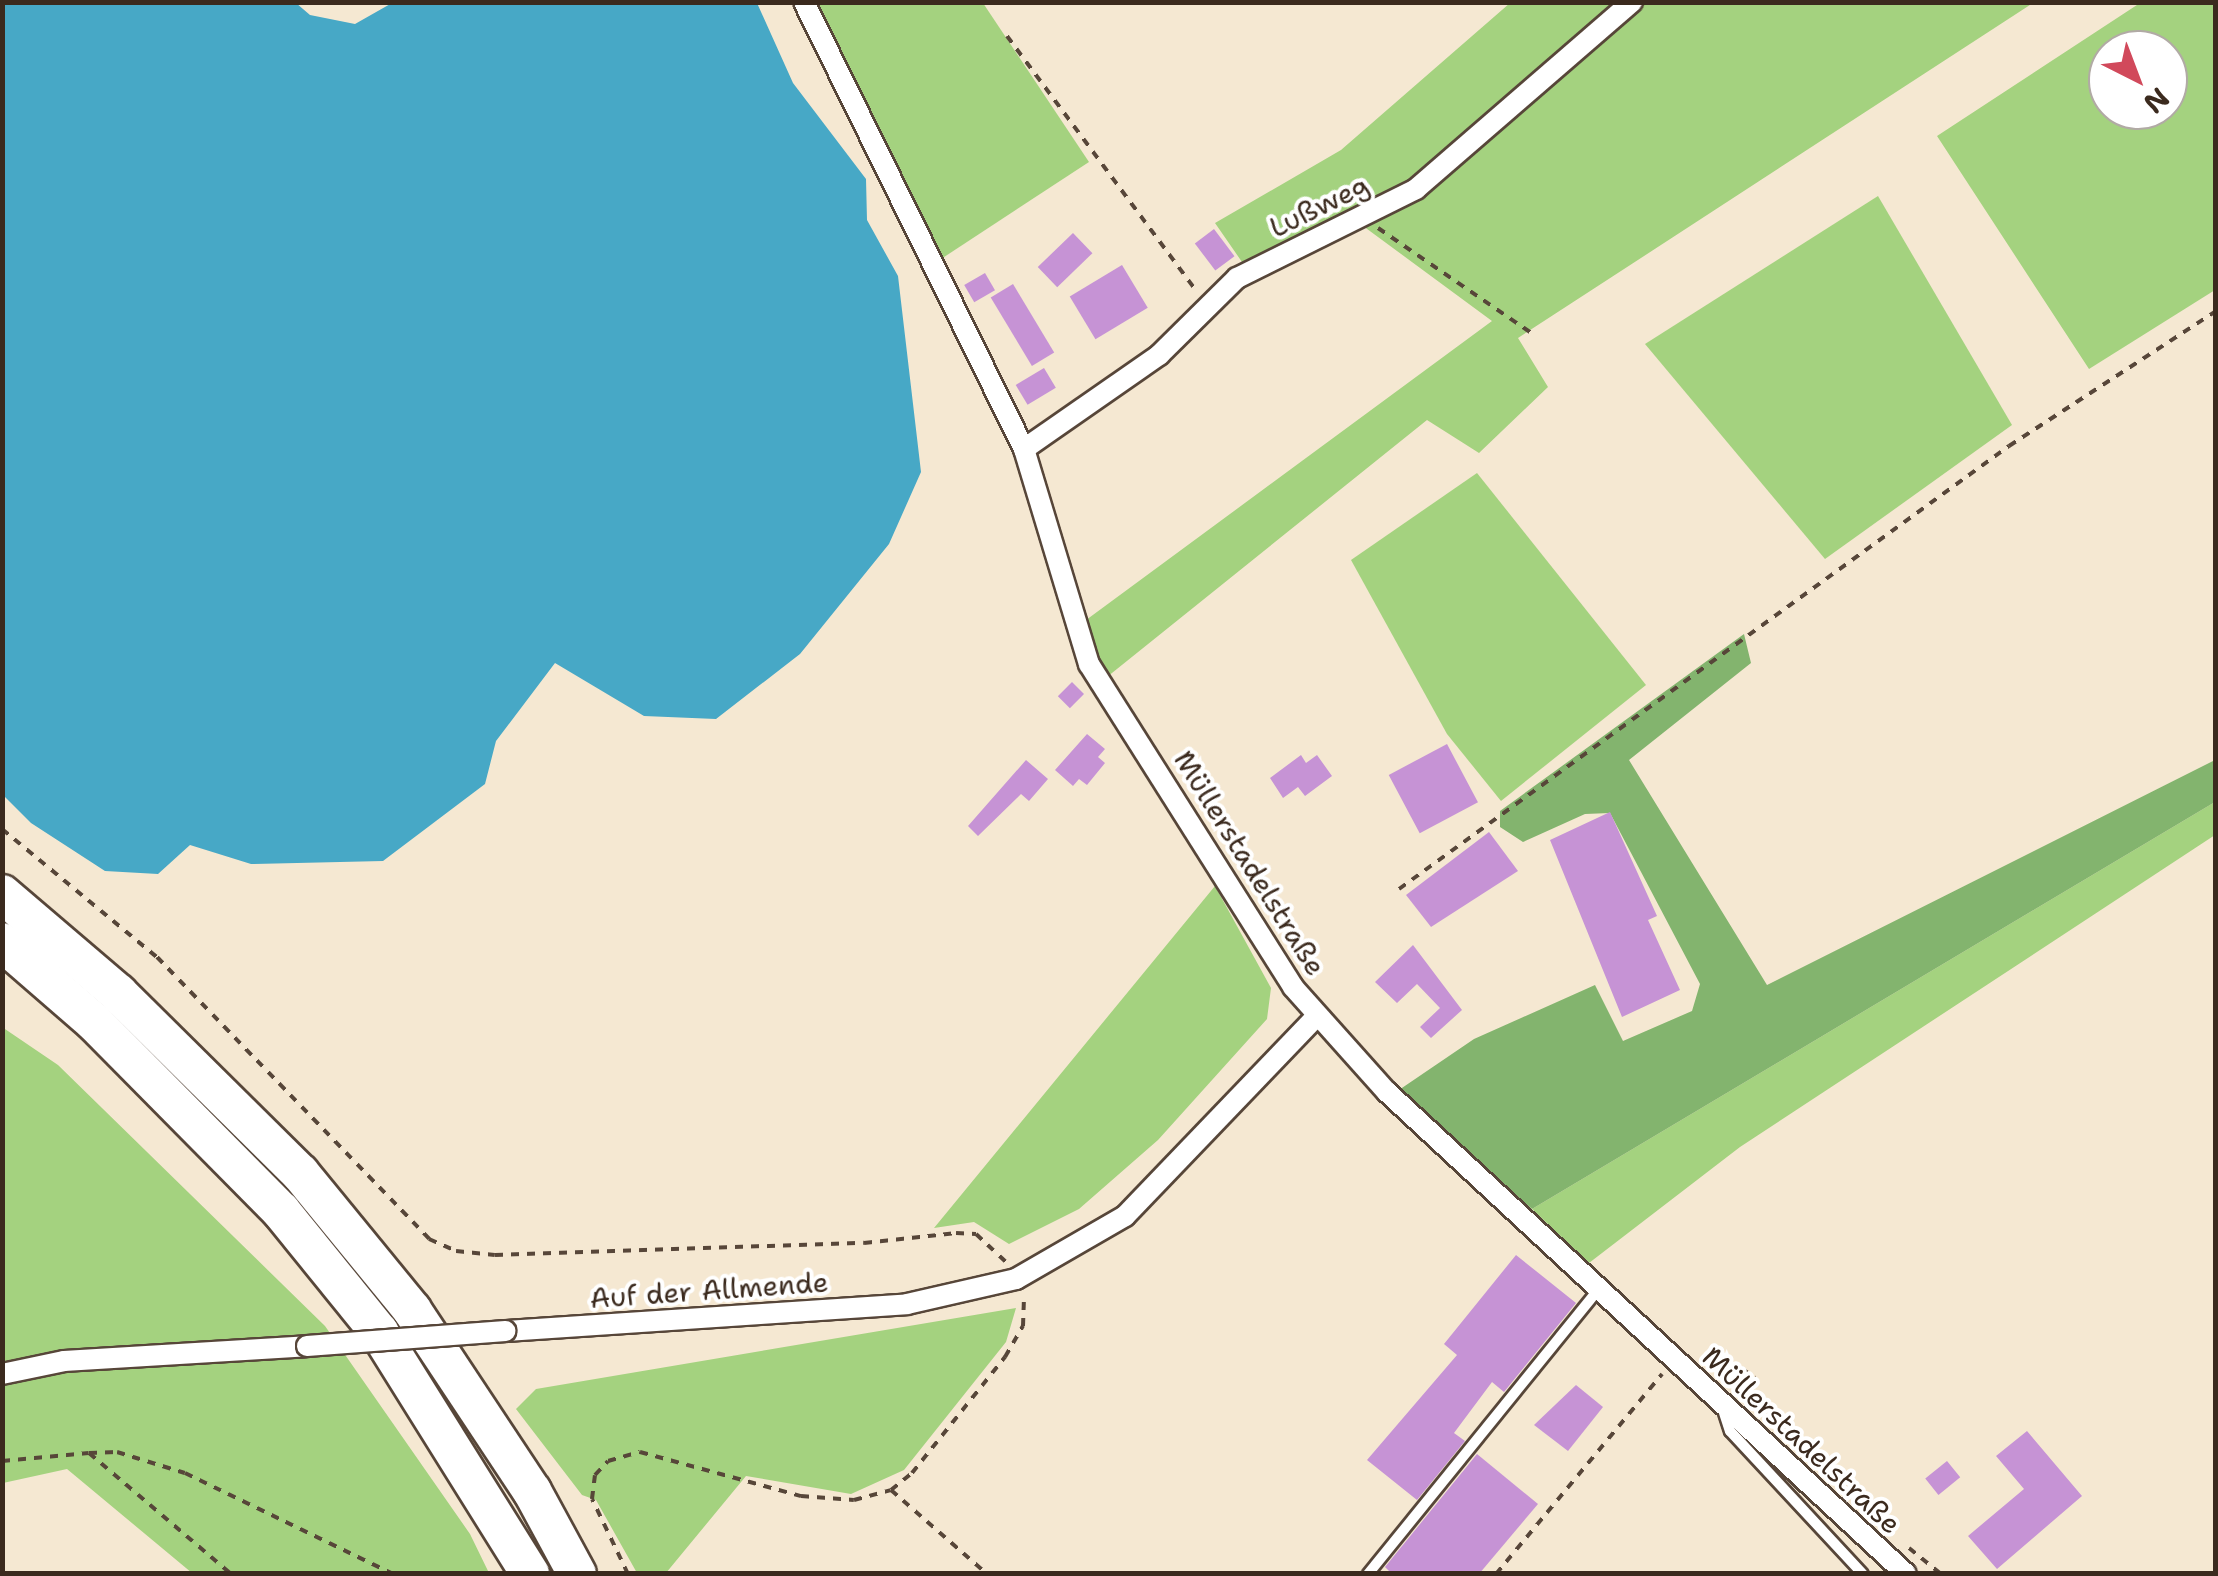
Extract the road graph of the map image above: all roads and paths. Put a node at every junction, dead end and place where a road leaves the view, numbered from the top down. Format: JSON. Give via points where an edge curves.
{"nodes":[{"id":1,"x":804,"y":2,"type":"edge"},
{"id":2,"x":1632,"y":2,"type":"edge"},
{"id":3,"x":1007,"y":36,"type":"dead end"},
{"id":4,"x":1361,"y":216,"type":"junction"},
{"id":5,"x":1206,"y":304,"type":"junction"},
{"id":6,"x":2216,"y":311,"type":"edge"},
{"id":7,"x":1534,"y":334,"type":"dead end"},
{"id":8,"x":1024,"y":449,"type":"junction"},
{"id":9,"x":2,"y":829,"type":"edge"},
{"id":10,"x":1399,"y":889,"type":"dead end"},
{"id":11,"x":2,"y":894,"type":"edge"},
{"id":12,"x":2,"y":942,"type":"edge"},
{"id":13,"x":1316,"y":1017,"type":"junction"},
{"id":14,"x":1016,"y":1279,"type":"junction"},
{"id":15,"x":1600,"y":1288,"type":"junction"},
{"id":16,"x":1675,"y":1359,"type":"junction"},
{"id":17,"x":2,"y":1374,"type":"edge"},
{"id":18,"x":1700,"y":1384,"type":"junction"},
{"id":19,"x":1721,"y":1404,"type":"junction"},
{"id":20,"x":1757,"y":1437,"type":"junction"},
{"id":21,"x":88,"y":1453,"type":"junction"},
{"id":22,"x":2,"y":1461,"type":"edge"},
{"id":23,"x":890,"y":1490,"type":"junction"},
{"id":24,"x":231,"y":1574,"type":"edge"},
{"id":25,"x":393,"y":1574,"type":"edge"},
{"id":26,"x":530,"y":1574,"type":"edge"},
{"id":27,"x":577,"y":1574,"type":"edge"},
{"id":28,"x":628,"y":1574,"type":"edge"},
{"id":29,"x":987,"y":1574,"type":"edge"},
{"id":30,"x":1368,"y":1574,"type":"edge"},
{"id":31,"x":1496,"y":1574,"type":"edge"},
{"id":32,"x":1863,"y":1574,"type":"edge"},
{"id":33,"x":1906,"y":1574,"type":"edge"}],
"edges":[{"from":1,"to":8,"type":"street","name":"Müllerstadelstraße"},
{"from":2,"to":4,"type":"street","name":"Lußweg","via":[[1416,190]]},
{"from":3,"to":5,"type":"path"},
{"from":4,"to":5,"type":"street","name":"Lußweg","via":[[1237,278]]},
{"from":4,"to":7,"type":"path"},
{"from":5,"to":8,"type":"street","name":"Lußweg","via":[[1159,355]]},
{"from":6,"to":10,"type":"path","via":[[1962,479]]},
{"from":8,"to":13,"type":"street","name":"Müllerstadelstraße","via":[[1089,664],[1243,914]]},
{"from":9,"to":14,"type":"path","via":[[157,957],[429,1240],[495,1255],[976,1234],[998,1251]]},
{"from":11,"to":27,"type":"highway","via":[[118,993],[300,1173],[412,1310],[532,1491]]},
{"from":12,"to":26,"type":"highway","via":[[94,1022],[280,1211],[379,1332]]},
{"from":13,"to":14,"type":"street","name":"Auf der Allmende","via":[[1126,1216]]},
{"from":13,"to":15,"type":"street","name":"Müllerstadelstraße","via":[[1386,1092]]},
{"from":14,"to":17,"type":"street","name":"Auf der Allmende","bridge":true,"via":[[907,1304],[64,1361]]},
{"from":14,"to":23,"type":"path","via":[[1024,1298],[1023,1326],[1014,1342],[912,1473]]},
{"from":15,"to":16,"type":"street","name":"Müllerstadelstraße"},
{"from":15,"to":30,"type":"lane"},
{"from":16,"to":18,"type":"street","name":"Müllerstadelstraße"},
{"from":16,"to":31,"type":"path"},
{"from":18,"to":19,"type":"street","name":"Müllerstadelstraße"},
{"from":18,"to":20,"type":"path","via":[[1718,1370],[1741,1368],[1754,1378]]},
{"from":19,"to":20,"type":"street","name":"Müllerstadelstraße"},
{"from":19,"to":32,"type":"lane","via":[[1730,1431]]},
{"from":20,"to":33,"type":"street","name":"Müllerstadelstraße"},
{"from":21,"to":22,"type":"path"},
{"from":21,"to":24,"type":"path"},
{"from":21,"to":25,"type":"path","via":[[116,1452],[185,1473]]},
{"from":23,"to":28,"type":"path","via":[[854,1500],[801,1496],[640,1452],[608,1461],[595,1475],[592,1499]]},
{"from":23,"to":29,"type":"path"}]}
